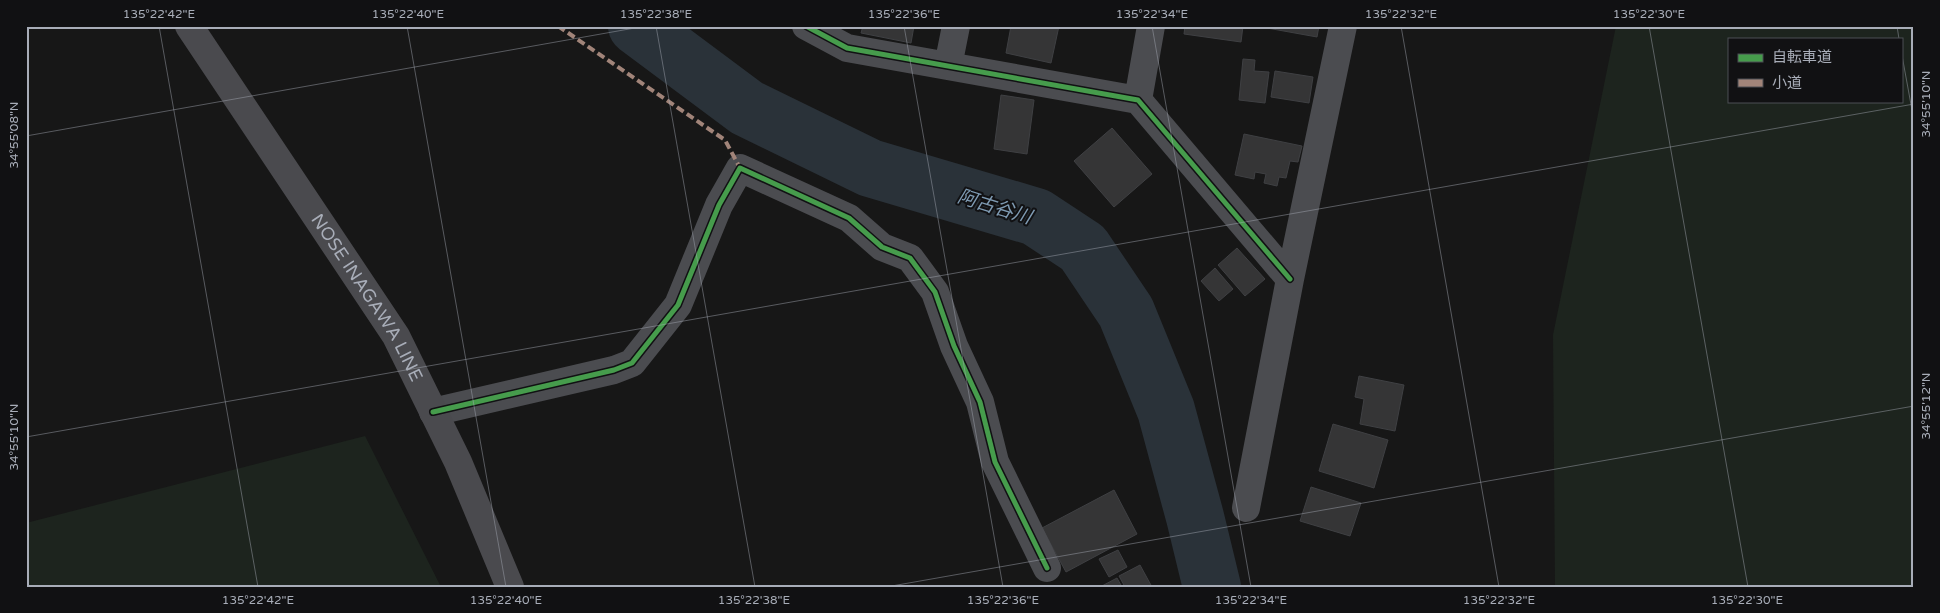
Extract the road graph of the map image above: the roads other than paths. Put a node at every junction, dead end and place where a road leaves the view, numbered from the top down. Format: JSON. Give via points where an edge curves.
{"nodes":[{"id":1,"x":190,"y":26,"type":"edge"},
{"id":2,"x":806,"y":26,"type":"edge"},
{"id":3,"x":956,"y":26,"type":"edge"},
{"id":4,"x":1151,"y":26,"type":"edge"},
{"id":5,"x":1343,"y":26,"type":"edge"},
{"id":6,"x":948,"y":66,"type":"junction"},
{"id":7,"x":1138,"y":100,"type":"junction"},
{"id":8,"x":1290,"y":279,"type":"junction"},
{"id":9,"x":433,"y":412,"type":"junction"},
{"id":10,"x":1246,"y":508,"type":"dead end"},
{"id":11,"x":1047,"y":568,"type":"dead end"},
{"id":12,"x":510,"y":587,"type":"edge"}],
"edges":[{"from":1,"to":9,"type":"main road","name":"NOSE INAGAWA LINE","via":[[396,336]]},
{"from":2,"to":6,"type":"street","via":[[847,48]]},
{"from":3,"to":6,"type":"street"},
{"from":4,"to":7,"type":"street"},
{"from":5,"to":8,"type":"street"},
{"from":6,"to":7,"type":"street"},
{"from":7,"to":8,"type":"street"},
{"from":8,"to":10,"type":"street"},
{"from":9,"to":11,"type":"street","via":[[632,364],[678,305],[719,205],[740,168],[849,218],[882,247],[910,258],[935,292],[954,346],[980,402],[996,462]]},
{"from":9,"to":12,"type":"main road","name":"NOSE INAGAWA LINE","via":[[458,462]]}]}
